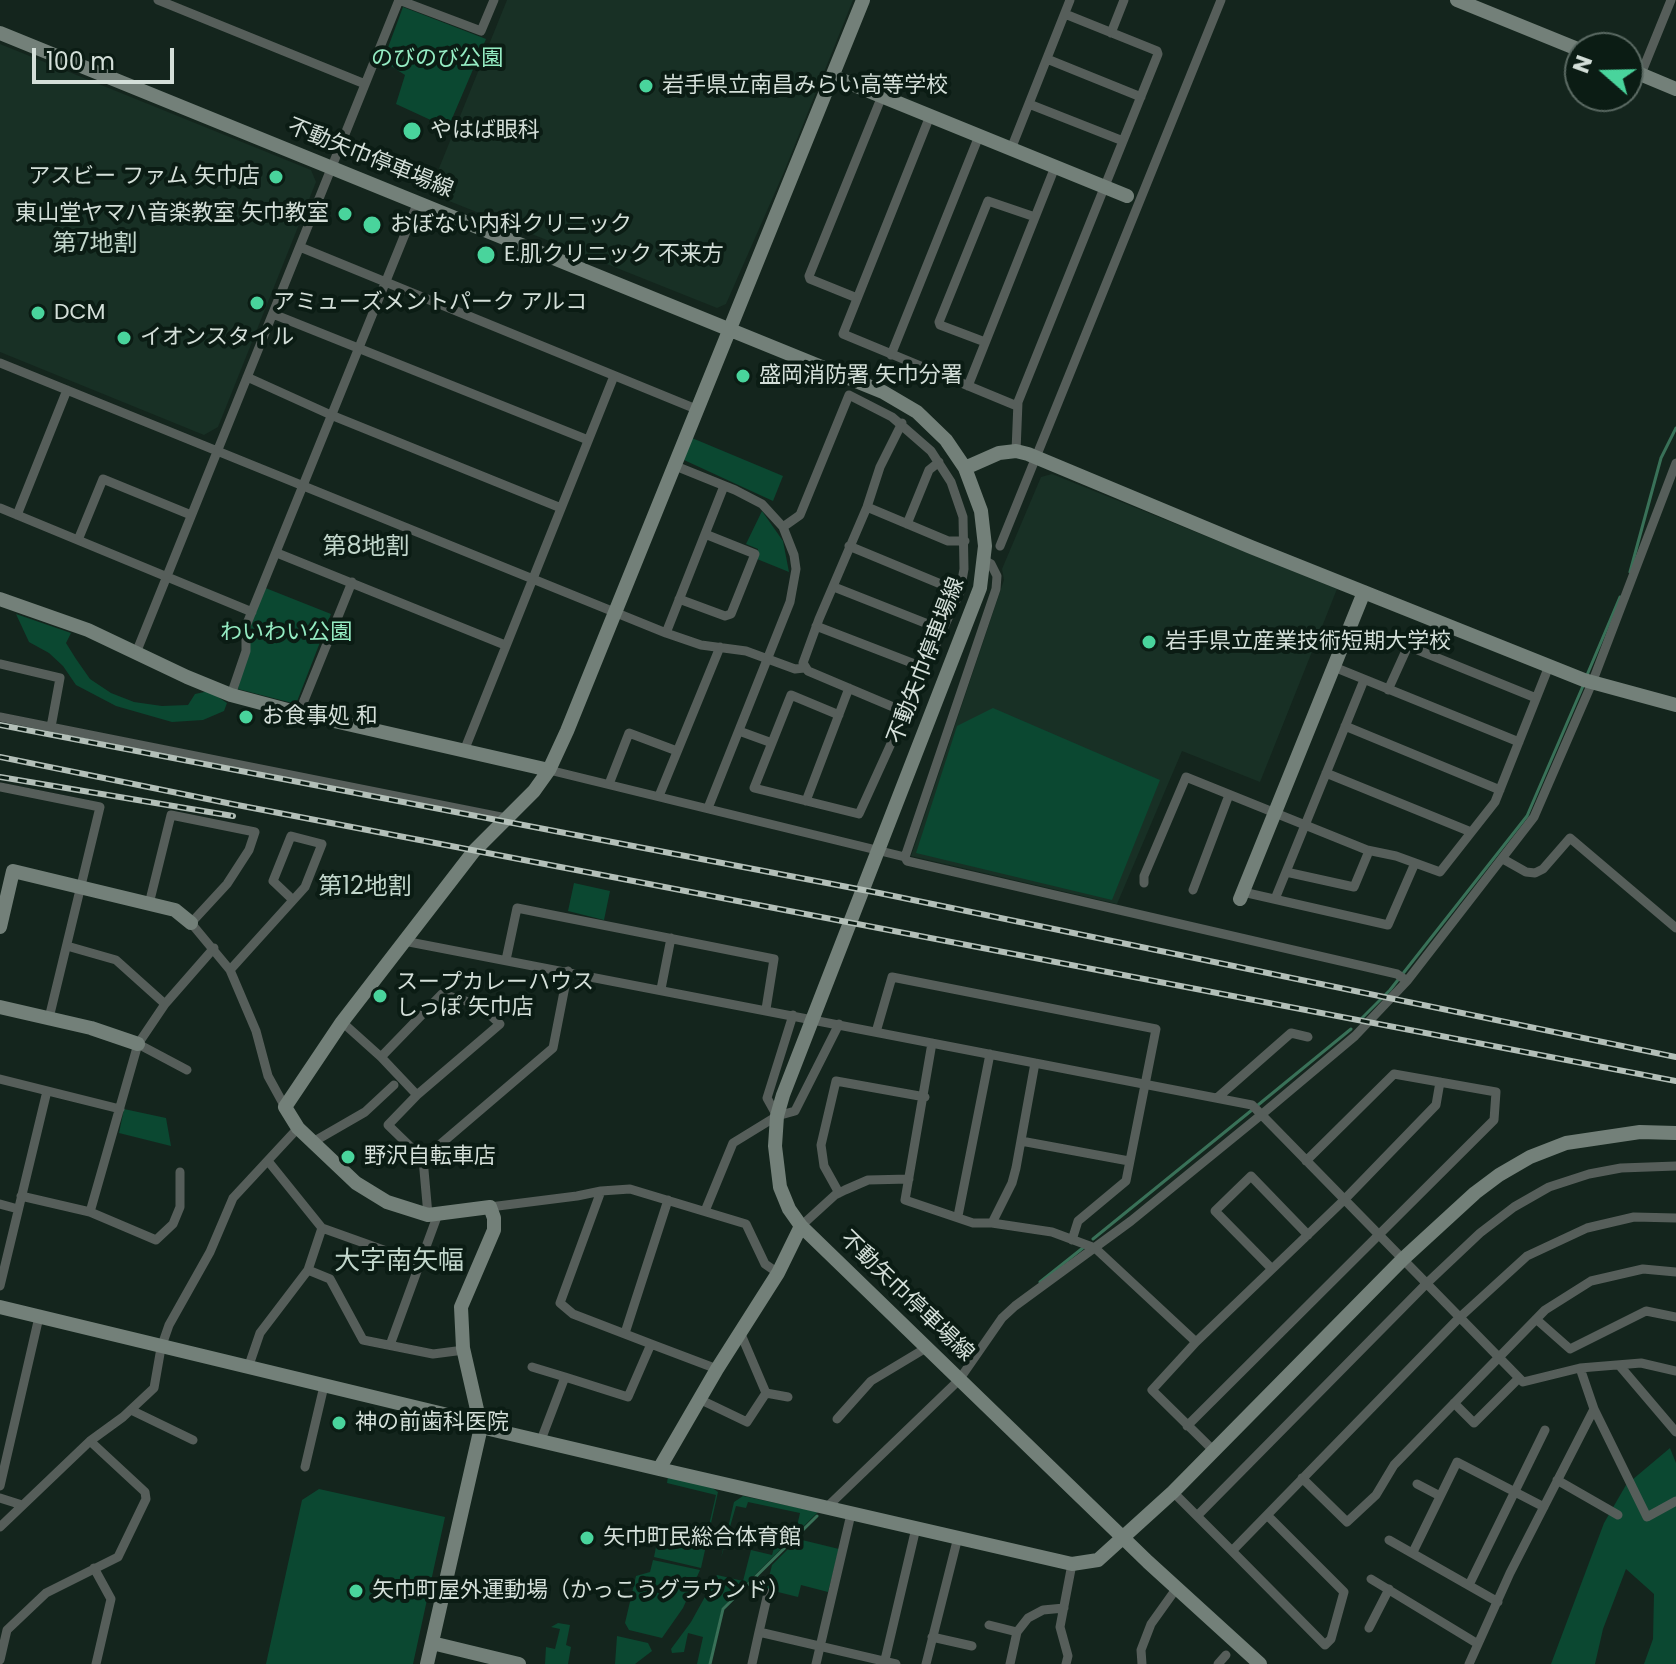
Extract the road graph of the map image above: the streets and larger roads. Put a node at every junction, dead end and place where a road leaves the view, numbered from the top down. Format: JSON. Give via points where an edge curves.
{"nodes":[{"id":1,"x":158,"y":0,"type":"edge"},
{"id":2,"x":494,"y":0,"type":"edge"},
{"id":3,"x":863,"y":0,"type":"edge"},
{"id":4,"x":1070,"y":0,"type":"edge"},
{"id":5,"x":1124,"y":0,"type":"edge"},
{"id":6,"x":1221,"y":0,"type":"edge"},
{"id":7,"x":1457,"y":0,"type":"edge"},
{"id":8,"x":1671,"y":0,"type":"edge"},
{"id":9,"x":181,"y":4,"type":"edge"},
{"id":10,"x":1065,"y":14,"type":"junction"},
{"id":11,"x":0,"y":33,"type":"edge"},
{"id":12,"x":1111,"y":33,"type":"junction"},
{"id":13,"x":1564,"y":43,"type":"edge"},
{"id":14,"x":1644,"y":54,"type":"edge"},
{"id":15,"x":1047,"y":59,"type":"junction"},
{"id":16,"x":832,"y":76,"type":"junction"},
{"id":17,"x":1644,"y":76,"type":"edge"},
{"id":18,"x":365,"y":84,"type":"junction"},
{"id":19,"x":1676,"y":89,"type":"edge"},
{"id":20,"x":882,"y":96,"type":"junction"},
{"id":21,"x":1141,"y":97,"type":"junction"},
{"id":22,"x":1029,"y":104,"type":"junction"},
{"id":23,"x":930,"y":116,"type":"junction"},
{"id":24,"x":979,"y":136,"type":"junction"},
{"id":25,"x":1123,"y":141,"type":"junction"},
{"id":26,"x":1011,"y":149,"type":"junction"},
{"id":27,"x":333,"y":167,"type":"junction"},
{"id":28,"x":1055,"y":167,"type":"junction"},
{"id":29,"x":1105,"y":187,"type":"junction"},
{"id":30,"x":1127,"y":196,"type":"dead end"},
{"id":31,"x":418,"y":202,"type":"junction"},
{"id":32,"x":1035,"y":217,"type":"junction"},
{"id":33,"x":300,"y":247,"type":"junction"},
{"id":34,"x":385,"y":282,"type":"junction"},
{"id":35,"x":857,"y":298,"type":"junction"},
{"id":36,"x":273,"y":314,"type":"junction"},
{"id":37,"x":729,"y":329,"type":"junction"},
{"id":38,"x":985,"y":342,"type":"junction"},
{"id":39,"x":359,"y":348,"type":"junction"},
{"id":40,"x":891,"y":355,"type":"junction"},
{"id":41,"x":0,"y":363,"type":"edge"},
{"id":42,"x":614,"y":376,"type":"junction"},
{"id":43,"x":247,"y":377,"type":"junction"},
{"id":44,"x":968,"y":386,"type":"junction"},
{"id":45,"x":67,"y":390,"type":"junction"},
{"id":46,"x":1017,"y":406,"type":"junction"},
{"id":47,"x":696,"y":409,"type":"junction"},
{"id":48,"x":331,"y":415,"type":"junction"},
{"id":49,"x":902,"y":423,"type":"junction"},
{"id":50,"x":588,"y":440,"type":"junction"},
{"id":51,"x":217,"y":451,"type":"junction"},
{"id":52,"x":1016,"y":451,"type":"junction"},
{"id":53,"x":1036,"y":457,"type":"junction"},
{"id":54,"x":939,"y":462,"type":"junction"},
{"id":55,"x":1676,"y":463,"type":"edge"},
{"id":56,"x":673,"y":465,"type":"junction"},
{"id":57,"x":965,"y":468,"type":"junction"},
{"id":58,"x":302,"y":486,"type":"junction"},
{"id":59,"x":724,"y":486,"type":"junction"},
{"id":60,"x":867,"y":507,"type":"junction"},
{"id":61,"x":0,"y":508,"type":"edge"},
{"id":62,"x":561,"y":508,"type":"junction"},
{"id":63,"x":17,"y":515,"type":"junction"},
{"id":64,"x":191,"y":515,"type":"junction"},
{"id":65,"x":907,"y":524,"type":"junction"},
{"id":66,"x":783,"y":527,"type":"junction"},
{"id":67,"x":705,"y":534,"type":"junction"},
{"id":68,"x":78,"y":540,"type":"junction"},
{"id":69,"x":965,"y":541,"type":"junction"},
{"id":70,"x":849,"y":546,"type":"junction"},
{"id":71,"x":1000,"y":546,"type":"dead end"},
{"id":72,"x":277,"y":553,"type":"junction"},
{"id":73,"x":984,"y":560,"type":"junction"},
{"id":74,"x":167,"y":575,"type":"junction"},
{"id":75,"x":532,"y":579,"type":"junction"},
{"id":76,"x":352,"y":582,"type":"junction"},
{"id":77,"x":834,"y":587,"type":"junction"},
{"id":78,"x":960,"y":592,"type":"junction"},
{"id":79,"x":1364,"y":592,"type":"junction"},
{"id":80,"x":0,"y":599,"type":"edge"},
{"id":81,"x":679,"y":599,"type":"junction"},
{"id":82,"x":252,"y":612,"type":"junction"},
{"id":83,"x":614,"y":613,"type":"junction"},
{"id":84,"x":816,"y":626,"type":"junction"},
{"id":85,"x":943,"y":630,"type":"junction"},
{"id":86,"x":666,"y":633,"type":"junction"},
{"id":87,"x":505,"y":645,"type":"junction"},
{"id":88,"x":720,"y":647,"type":"junction"},
{"id":89,"x":136,"y":653,"type":"junction"},
{"id":90,"x":768,"y":659,"type":"junction"},
{"id":91,"x":0,"y":664,"type":"edge"},
{"id":92,"x":1549,"y":666,"type":"junction"},
{"id":93,"x":1334,"y":667,"type":"junction"},
{"id":94,"x":804,"y":668,"type":"junction"},
{"id":95,"x":925,"y":668,"type":"junction"},
{"id":96,"x":1364,"y":680,"type":"junction"},
{"id":97,"x":1588,"y":681,"type":"junction"},
{"id":98,"x":849,"y":688,"type":"junction"},
{"id":99,"x":1388,"y":690,"type":"junction"},
{"id":100,"x":231,"y":695,"type":"junction"},
{"id":101,"x":1536,"y":698,"type":"junction"},
{"id":102,"x":1676,"y":705,"type":"edge"},
{"id":103,"x":905,"y":712,"type":"junction"},
{"id":104,"x":299,"y":713,"type":"junction"},
{"id":105,"x":839,"y":715,"type":"junction"},
{"id":106,"x":0,"y":717,"type":"edge"},
{"id":107,"x":1345,"y":726,"type":"junction"},
{"id":108,"x":51,"y":727,"type":"junction"},
{"id":109,"x":739,"y":731,"type":"junction"},
{"id":110,"x":1519,"y":742,"type":"junction"},
{"id":111,"x":772,"y":743,"type":"junction"},
{"id":112,"x":464,"y":751,"type":"junction"},
{"id":113,"x":677,"y":751,"type":"junction"},
{"id":114,"x":549,"y":770,"type":"junction"},
{"id":115,"x":1326,"y":773,"type":"junction"},
{"id":116,"x":609,"y":784,"type":"junction"},
{"id":117,"x":0,"y":787,"type":"edge"},
{"id":118,"x":1500,"y":790,"type":"junction"},
{"id":119,"x":1229,"y":795,"type":"junction"},
{"id":120,"x":659,"y":796,"type":"junction"},
{"id":121,"x":806,"y":801,"type":"junction"},
{"id":122,"x":708,"y":808,"type":"junction"},
{"id":123,"x":1275,"y":813,"type":"junction"},
{"id":124,"x":506,"y":818,"type":"junction"},
{"id":125,"x":1305,"y":825,"type":"junction"},
{"id":126,"x":1471,"y":832,"type":"junction"},
{"id":127,"x":1369,"y":851,"type":"junction"},
{"id":128,"x":905,"y":857,"type":"junction"},
{"id":129,"x":1503,"y":859,"type":"junction"},
{"id":130,"x":1415,"y":863,"type":"junction"},
{"id":131,"x":6,"y":870,"type":"edge"},
{"id":132,"x":1286,"y":872,"type":"junction"},
{"id":133,"x":1144,"y":883,"type":"dead end"},
{"id":134,"x":82,"y":888,"type":"junction"},
{"id":135,"x":1193,"y":890,"type":"dead end"},
{"id":136,"x":1242,"y":896,"type":"joint"},
{"id":137,"x":1275,"y":899,"type":"junction"},
{"id":138,"x":293,"y":900,"type":"junction"},
{"id":139,"x":149,"y":904,"type":"junction"},
{"id":140,"x":191,"y":923,"type":"junction"},
{"id":141,"x":0,"y":927,"type":"edge"},
{"id":142,"x":1676,"y":928,"type":"edge"},
{"id":143,"x":671,"y":938,"type":"junction"},
{"id":144,"x":404,"y":941,"type":"junction"},
{"id":145,"x":67,"y":946,"type":"junction"},
{"id":146,"x":214,"y":948,"type":"junction"},
{"id":147,"x":506,"y":960,"type":"junction"},
{"id":148,"x":230,"y":970,"type":"junction"},
{"id":149,"x":568,"y":971,"type":"junction"},
{"id":150,"x":1403,"y":978,"type":"junction"},
{"id":151,"x":661,"y":989,"type":"junction"},
{"id":152,"x":165,"y":1004,"type":"junction"},
{"id":153,"x":0,"y":1007,"type":"edge"},
{"id":154,"x":766,"y":1009,"type":"junction"},
{"id":155,"x":793,"y":1015,"type":"junction"},
{"id":156,"x":49,"y":1018,"type":"junction"},
{"id":157,"x":342,"y":1022,"type":"junction"},
{"id":158,"x":839,"y":1024,"type":"junction"},
{"id":159,"x":876,"y":1032,"type":"junction"},
{"id":160,"x":1308,"y":1037,"type":"dead end"},
{"id":161,"x":932,"y":1043,"type":"junction"},
{"id":162,"x":138,"y":1044,"type":"junction"},
{"id":163,"x":990,"y":1054,"type":"junction"},
{"id":164,"x":381,"y":1057,"type":"junction"},
{"id":165,"x":1035,"y":1063,"type":"junction"},
{"id":166,"x":187,"y":1070,"type":"dead end"},
{"id":167,"x":0,"y":1079,"type":"edge"},
{"id":168,"x":1440,"y":1082,"type":"junction"},
{"id":169,"x":1144,"y":1084,"type":"junction"},
{"id":170,"x":394,"y":1085,"type":"dead end"},
{"id":171,"x":47,"y":1091,"type":"junction"},
{"id":172,"x":417,"y":1095,"type":"junction"},
{"id":173,"x":925,"y":1097,"type":"junction"},
{"id":174,"x":1217,"y":1098,"type":"junction"},
{"id":175,"x":285,"y":1107,"type":"junction"},
{"id":176,"x":120,"y":1109,"type":"junction"},
{"id":177,"x":1257,"y":1110,"type":"junction"},
{"id":178,"x":777,"y":1116,"type":"junction"},
{"id":179,"x":298,"y":1128,"type":"junction"},
{"id":180,"x":1676,"y":1133,"type":"edge"},
{"id":181,"x":1021,"y":1141,"type":"junction"},
{"id":182,"x":313,"y":1142,"type":"junction"},
{"id":183,"x":423,"y":1159,"type":"junction"},
{"id":184,"x":268,"y":1161,"type":"junction"},
{"id":185,"x":1129,"y":1161,"type":"junction"},
{"id":186,"x":1306,"y":1161,"type":"junction"},
{"id":187,"x":1676,"y":1166,"type":"edge"},
{"id":188,"x":180,"y":1172,"type":"dead end"},
{"id":189,"x":909,"y":1179,"type":"junction"},
{"id":190,"x":601,"y":1191,"type":"junction"},
{"id":191,"x":839,"y":1193,"type":"junction"},
{"id":192,"x":21,"y":1196,"type":"junction"},
{"id":193,"x":668,"y":1200,"type":"junction"},
{"id":194,"x":1344,"y":1200,"type":"junction"},
{"id":195,"x":0,"y":1204,"type":"edge"},
{"id":196,"x":490,"y":1207,"type":"junction"},
{"id":197,"x":18,"y":1209,"type":"junction"},
{"id":198,"x":705,"y":1211,"type":"junction"},
{"id":199,"x":90,"y":1212,"type":"junction"},
{"id":200,"x":433,"y":1215,"type":"junction"},
{"id":201,"x":958,"y":1216,"type":"junction"},
{"id":202,"x":1676,"y":1218,"type":"edge"},
{"id":203,"x":992,"y":1223,"type":"junction"},
{"id":204,"x":801,"y":1226,"type":"junction"},
{"id":205,"x":322,"y":1228,"type":"junction"},
{"id":206,"x":1308,"y":1235,"type":"junction"},
{"id":207,"x":1378,"y":1236,"type":"junction"},
{"id":208,"x":1085,"y":1245,"type":"junction"},
{"id":209,"x":1403,"y":1259,"type":"junction"},
{"id":210,"x":420,"y":1263,"type":"junction"},
{"id":211,"x":1272,"y":1269,"type":"junction"},
{"id":212,"x":308,"y":1270,"type":"junction"},
{"id":213,"x":1676,"y":1272,"type":"edge"},
{"id":214,"x":778,"y":1273,"type":"junction"},
{"id":215,"x":1426,"y":1284,"type":"junction"},
{"id":216,"x":0,"y":1286,"type":"edge"},
{"id":217,"x":0,"y":1308,"type":"edge"},
{"id":218,"x":39,"y":1317,"type":"junction"},
{"id":219,"x":1676,"y":1317,"type":"edge"},
{"id":220,"x":1459,"y":1318,"type":"junction"},
{"id":221,"x":1536,"y":1319,"type":"junction"},
{"id":222,"x":740,"y":1332,"type":"junction"},
{"id":223,"x":625,"y":1333,"type":"junction"},
{"id":224,"x":1196,"y":1342,"type":"junction"},
{"id":225,"x":651,"y":1344,"type":"junction"},
{"id":226,"x":390,"y":1345,"type":"junction"},
{"id":227,"x":161,"y":1348,"type":"junction"},
{"id":228,"x":926,"y":1348,"type":"junction"},
{"id":229,"x":464,"y":1350,"type":"junction"},
{"id":230,"x":1498,"y":1357,"type":"junction"},
{"id":231,"x":1619,"y":1365,"type":"junction"},
{"id":232,"x":532,"y":1367,"type":"dead end"},
{"id":233,"x":248,"y":1368,"type":"junction"},
{"id":234,"x":1580,"y":1368,"type":"junction"},
{"id":235,"x":717,"y":1369,"type":"junction"},
{"id":236,"x":1676,"y":1371,"type":"edge"},
{"id":237,"x":565,"y":1377,"type":"junction"},
{"id":238,"x":1519,"y":1378,"type":"junction"},
{"id":239,"x":959,"y":1380,"type":"junction"},
{"id":240,"x":324,"y":1386,"type":"junction"},
{"id":241,"x":766,"y":1393,"type":"junction"},
{"id":242,"x":788,"y":1397,"type":"dead end"},
{"id":243,"x":699,"y":1399,"type":"junction"},
{"id":244,"x":1454,"y":1403,"type":"junction"},
{"id":245,"x":1594,"y":1409,"type":"junction"},
{"id":246,"x":131,"y":1410,"type":"junction"},
{"id":247,"x":837,"y":1419,"type":"dead end"},
{"id":248,"x":1187,"y":1426,"type":"junction"},
{"id":249,"x":481,"y":1427,"type":"junction"},
{"id":250,"x":1545,"y":1430,"type":"dead end"},
{"id":251,"x":1676,"y":1432,"type":"edge"},
{"id":252,"x":193,"y":1440,"type":"dead end"},
{"id":253,"x":541,"y":1440,"type":"junction"},
{"id":254,"x":90,"y":1441,"type":"junction"},
{"id":255,"x":4,"y":1447,"type":"edge"},
{"id":256,"x":1214,"y":1451,"type":"junction"},
{"id":257,"x":305,"y":1467,"type":"dead end"},
{"id":258,"x":659,"y":1469,"type":"junction"},
{"id":259,"x":1302,"y":1478,"type":"junction"},
{"id":260,"x":1557,"y":1480,"type":"junction"},
{"id":261,"x":1417,"y":1484,"type":"dead end"},
{"id":262,"x":0,"y":1486,"type":"edge"},
{"id":263,"x":1173,"y":1492,"type":"junction"},
{"id":264,"x":1515,"y":1492,"type":"junction"},
{"id":265,"x":1440,"y":1496,"type":"junction"},
{"id":266,"x":0,"y":1498,"type":"edge"},
{"id":267,"x":1676,"y":1501,"type":"edge"},
{"id":268,"x":22,"y":1505,"type":"junction"},
{"id":269,"x":1544,"y":1507,"type":"junction"},
{"id":270,"x":825,"y":1508,"type":"junction"},
{"id":271,"x":851,"y":1514,"type":"junction"},
{"id":272,"x":1267,"y":1515,"type":"junction"},
{"id":273,"x":1618,"y":1515,"type":"dead end"},
{"id":274,"x":1197,"y":1516,"type":"junction"},
{"id":275,"x":0,"y":1527,"type":"edge"},
{"id":276,"x":916,"y":1528,"type":"junction"},
{"id":277,"x":958,"y":1537,"type":"junction"},
{"id":278,"x":1124,"y":1538,"type":"junction"},
{"id":279,"x":1389,"y":1540,"type":"dead end"},
{"id":280,"x":1232,"y":1551,"type":"junction"},
{"id":281,"x":1413,"y":1552,"type":"junction"},
{"id":282,"x":1072,"y":1564,"type":"junction"},
{"id":283,"x":94,"y":1568,"type":"junction"},
{"id":284,"x":1371,"y":1579,"type":"dead end"},
{"id":285,"x":1469,"y":1585,"type":"junction"},
{"id":286,"x":1176,"y":1589,"type":"junction"},
{"id":287,"x":1389,"y":1589,"type":"junction"},
{"id":288,"x":768,"y":1593,"type":"dead end"},
{"id":289,"x":1498,"y":1602,"type":"junction"},
{"id":290,"x":1064,"y":1608,"type":"junction"},
{"id":291,"x":989,"y":1625,"type":"dead end"},
{"id":292,"x":1369,"y":1628,"type":"dead end"},
{"id":293,"x":759,"y":1632,"type":"junction"},
{"id":294,"x":1017,"y":1632,"type":"junction"},
{"id":295,"x":932,"y":1637,"type":"junction"},
{"id":296,"x":432,"y":1643,"type":"junction"},
{"id":297,"x":1478,"y":1644,"type":"junction"},
{"id":298,"x":821,"y":1646,"type":"junction"},
{"id":299,"x":972,"y":1646,"type":"dead end"},
{"id":300,"x":1226,"y":1655,"type":"dead end"},
{"id":301,"x":0,"y":1660,"type":"edge"},
{"id":302,"x":888,"y":1663,"type":"edge"},
{"id":303,"x":96,"y":1664,"type":"edge"},
{"id":304,"x":427,"y":1664,"type":"edge"},
{"id":305,"x":519,"y":1664,"type":"edge"},
{"id":306,"x":752,"y":1664,"type":"edge"},
{"id":307,"x":816,"y":1664,"type":"edge"},
{"id":308,"x":926,"y":1664,"type":"edge"},
{"id":309,"x":1010,"y":1664,"type":"edge"},
{"id":310,"x":1066,"y":1664,"type":"edge"},
{"id":311,"x":1142,"y":1664,"type":"edge"},
{"id":312,"x":1218,"y":1664,"type":"edge"},
{"id":313,"x":1260,"y":1664,"type":"edge"},
{"id":314,"x":1469,"y":1664,"type":"edge"}],
"edges":[{"from":1,"to":9,"type":"street"},
{"from":2,"to":18,"type":"street","via":[[481,31],[399,0]]},
{"from":3,"to":16,"type":"street"},
{"from":4,"to":10,"type":"street"},
{"from":5,"to":12,"type":"street"},
{"from":6,"to":53,"type":"street"},
{"from":7,"to":13,"type":"street"},
{"from":8,"to":14,"type":"street"},
{"from":9,"to":18,"type":"street"},
{"from":10,"to":12,"type":"street"},
{"from":10,"to":15,"type":"street"},
{"from":11,"to":27,"type":"street","name":"不動矢巾停車場線"},
{"from":12,"to":21,"type":"street","via":[[1157,51]]},
{"from":15,"to":21,"type":"street"},
{"from":15,"to":22,"type":"street"},
{"from":16,"to":20,"type":"street"},
{"from":16,"to":37,"type":"street"},
{"from":17,"to":19,"type":"street"},
{"from":18,"to":27,"type":"street"},
{"from":20,"to":23,"type":"street"},
{"from":20,"to":35,"type":"street","via":[[809,276]]},
{"from":21,"to":25,"type":"street"},
{"from":22,"to":25,"type":"street"},
{"from":22,"to":26,"type":"street"},
{"from":23,"to":24,"type":"street"},
{"from":23,"to":35,"type":"street"},
{"from":24,"to":26,"type":"street"},
{"from":24,"to":40,"type":"street"},
{"from":25,"to":29,"type":"street"},
{"from":26,"to":28,"type":"street"},
{"from":27,"to":31,"type":"street","name":"不動矢巾停車場線"},
{"from":27,"to":33,"type":"street"},
{"from":28,"to":29,"type":"street"},
{"from":28,"to":32,"type":"street"},
{"from":29,"to":30,"type":"street"},
{"from":29,"to":46,"type":"street"},
{"from":31,"to":34,"type":"street"},
{"from":31,"to":37,"type":"street","name":"不動矢巾停車場線"},
{"from":32,"to":38,"type":"street"},
{"from":32,"to":38,"type":"street","via":[[988,201],[939,322]]},
{"from":33,"to":34,"type":"street"},
{"from":33,"to":36,"type":"street"},
{"from":34,"to":39,"type":"street"},
{"from":34,"to":42,"type":"street"},
{"from":35,"to":40,"type":"street","via":[[843,336]]},
{"from":36,"to":39,"type":"street"},
{"from":36,"to":43,"type":"street"},
{"from":37,"to":47,"type":"street"},
{"from":37,"to":57,"type":"street","name":"不動矢巾停車場線","via":[[905,403],[936,428]]},
{"from":38,"to":44,"type":"street"},
{"from":39,"to":48,"type":"street"},
{"from":39,"to":50,"type":"street"},
{"from":40,"to":44,"type":"street"},
{"from":41,"to":45,"type":"street"},
{"from":42,"to":47,"type":"street"},
{"from":42,"to":50,"type":"street"},
{"from":43,"to":48,"type":"street"},
{"from":43,"to":51,"type":"street"},
{"from":44,"to":46,"type":"street"},
{"from":45,"to":51,"type":"street"},
{"from":45,"to":63,"type":"street"},
{"from":46,"to":52,"type":"street"},
{"from":47,"to":56,"type":"street"},
{"from":48,"to":58,"type":"street"},
{"from":48,"to":62,"type":"street"},
{"from":49,"to":54,"type":"street"},
{"from":49,"to":60,"type":"street"},
{"from":49,"to":66,"type":"street","via":[[849,395],[800,515]]},
{"from":50,"to":62,"type":"street"},
{"from":51,"to":58,"type":"street"},
{"from":51,"to":64,"type":"street"},
{"from":52,"to":53,"type":"street"},
{"from":52,"to":57,"type":"street"},
{"from":53,"to":71,"type":"street"},
{"from":53,"to":79,"type":"street"},
{"from":54,"to":65,"type":"street","via":[[929,470]]},
{"from":54,"to":69,"type":"street","via":[[963,517]]},
{"from":55,"to":97,"type":"street"},
{"from":56,"to":59,"type":"street"},
{"from":56,"to":83,"type":"street"},
{"from":57,"to":73,"type":"street","name":"不動矢巾停車場線","via":[[981,511]]},
{"from":58,"to":72,"type":"street"},
{"from":58,"to":75,"type":"street"},
{"from":59,"to":66,"type":"street","via":[[762,504]]},
{"from":59,"to":67,"type":"street"},
{"from":60,"to":65,"type":"street"},
{"from":60,"to":70,"type":"street"},
{"from":61,"to":63,"type":"street"},
{"from":62,"to":75,"type":"street"},
{"from":63,"to":68,"type":"street"},
{"from":64,"to":68,"type":"street","via":[[103,479]]},
{"from":64,"to":74,"type":"street"},
{"from":65,"to":69,"type":"street","via":[[948,541]]},
{"from":66,"to":90,"type":"street","via":[[794,555],[795,586]]},
{"from":67,"to":81,"type":"street"},
{"from":67,"to":81,"type":"street","via":[[755,554],[731,614]]},
{"from":68,"to":74,"type":"street"},
{"from":69,"to":78,"type":"street"},
{"from":70,"to":77,"type":"street"},
{"from":70,"to":78,"type":"street"},
{"from":72,"to":76,"type":"street"},
{"from":72,"to":82,"type":"street"},
{"from":73,"to":128,"type":"street","via":[[997,576],[996,589]]},
{"from":73,"to":178,"type":"street","name":"不動矢巾停車場線","via":[[977,599]]},
{"from":74,"to":82,"type":"street"},
{"from":74,"to":89,"type":"street"},
{"from":75,"to":83,"type":"street"},
{"from":75,"to":87,"type":"street"},
{"from":76,"to":87,"type":"street"},
{"from":76,"to":104,"type":"street"},
{"from":77,"to":84,"type":"street"},
{"from":77,"to":85,"type":"street"},
{"from":78,"to":85,"type":"street"},
{"from":79,"to":92,"type":"street"},
{"from":79,"to":93,"type":"street"},
{"from":80,"to":89,"type":"street"},
{"from":81,"to":86,"type":"street"},
{"from":82,"to":100,"type":"street"},
{"from":83,"to":86,"type":"street"},
{"from":83,"to":114,"type":"street"},
{"from":84,"to":94,"type":"street"},
{"from":84,"to":95,"type":"street"},
{"from":85,"to":95,"type":"street"},
{"from":86,"to":88,"type":"street"},
{"from":87,"to":112,"type":"street"},
{"from":88,"to":90,"type":"street"},
{"from":88,"to":113,"type":"street"},
{"from":89,"to":100,"type":"street"},
{"from":90,"to":94,"type":"street"},
{"from":90,"to":109,"type":"street"},
{"from":91,"to":108,"type":"street","via":[[60,678]]},
{"from":92,"to":97,"type":"street"},
{"from":92,"to":101,"type":"street"},
{"from":93,"to":96,"type":"street"},
{"from":93,"to":123,"type":"street"},
{"from":94,"to":98,"type":"street"},
{"from":95,"to":103,"type":"street"},
{"from":96,"to":99,"type":"street"},
{"from":96,"to":107,"type":"street"},
{"from":97,"to":102,"type":"street"},
{"from":97,"to":129,"type":"street","via":[[1541,804]]},
{"from":98,"to":103,"type":"street"},
{"from":98,"to":105,"type":"street"},
{"from":99,"to":101,"type":"street","via":[[1408,646]]},
{"from":99,"to":110,"type":"street"},
{"from":100,"to":104,"type":"street"},
{"from":101,"to":110,"type":"street"},
{"from":103,"to":121,"type":"street","via":[[859,814]]},
{"from":104,"to":112,"type":"street"},
{"from":105,"to":111,"type":"street","via":[[791,695]]},
{"from":105,"to":121,"type":"street"},
{"from":106,"to":108,"type":"street"},
{"from":107,"to":115,"type":"street"},
{"from":107,"to":118,"type":"street"},
{"from":108,"to":124,"type":"street"},
{"from":109,"to":111,"type":"street"},
{"from":109,"to":122,"type":"street"},
{"from":110,"to":118,"type":"street"},
{"from":111,"to":121,"type":"street","via":[[754,788]]},
{"from":112,"to":114,"type":"street"},
{"from":113,"to":116,"type":"street","via":[[629,733]]},
{"from":113,"to":120,"type":"street"},
{"from":114,"to":116,"type":"street"},
{"from":114,"to":124,"type":"street"},
{"from":115,"to":125,"type":"street"},
{"from":115,"to":126,"type":"street"},
{"from":116,"to":120,"type":"street"},
{"from":117,"to":134,"type":"street","via":[[100,807]]},
{"from":118,"to":126,"type":"street"},
{"from":119,"to":123,"type":"street"},
{"from":119,"to":133,"type":"street","via":[[1183,779]]},
{"from":119,"to":135,"type":"street"},
{"from":120,"to":122,"type":"street"},
{"from":122,"to":128,"type":"street"},
{"from":123,"to":125,"type":"street"},
{"from":123,"to":136,"type":"street"},
{"from":124,"to":144,"type":"street"},
{"from":125,"to":127,"type":"street"},
{"from":125,"to":132,"type":"street"},
{"from":126,"to":130,"type":"street","via":[[1440,872]]},
{"from":127,"to":130,"type":"street"},
{"from":127,"to":132,"type":"street","via":[[1354,887]]},
{"from":128,"to":150,"type":"street"},
{"from":129,"to":142,"type":"street","via":[[1535,873],[1570,838]]},
{"from":129,"to":150,"type":"street"},
{"from":130,"to":137,"type":"street","via":[[1390,925]]},
{"from":131,"to":134,"type":"street"},
{"from":131,"to":141,"type":"street"},
{"from":132,"to":137,"type":"street"},
{"from":134,"to":139,"type":"street"},
{"from":134,"to":145,"type":"street"},
{"from":136,"to":137,"type":"street"},
{"from":138,"to":138,"type":"street","via":[[305,887],[322,844],[291,836],[273,881]]},
{"from":138,"to":148,"type":"street"},
{"from":139,"to":140,"type":"street","via":[[175,910]]},
{"from":139,"to":140,"type":"street","via":[[171,815],[255,832],[227,884]]},
{"from":140,"to":146,"type":"street"},
{"from":143,"to":147,"type":"street","via":[[517,908]]},
{"from":143,"to":151,"type":"street"},
{"from":143,"to":154,"type":"street","via":[[774,959]]},
{"from":144,"to":147,"type":"street"},
{"from":144,"to":157,"type":"street"},
{"from":145,"to":152,"type":"street","via":[[116,960]]},
{"from":145,"to":156,"type":"street"},
{"from":146,"to":148,"type":"street"},
{"from":146,"to":152,"type":"street"},
{"from":147,"to":149,"type":"street"},
{"from":148,"to":175,"type":"street","via":[[268,1076]]},
{"from":149,"to":151,"type":"street"},
{"from":149,"to":183,"type":"street","via":[[553,1048]]},
{"from":150,"to":177,"type":"street","via":[[1355,1036]]},
{"from":151,"to":154,"type":"street"},
{"from":152,"to":162,"type":"street"},
{"from":153,"to":156,"type":"street"},
{"from":154,"to":155,"type":"street"},
{"from":155,"to":158,"type":"street"},
{"from":155,"to":178,"type":"street","via":[[767,1098]]},
{"from":156,"to":162,"type":"street"},
{"from":157,"to":164,"type":"street"},
{"from":157,"to":175,"type":"street"},
{"from":158,"to":159,"type":"street"},
{"from":158,"to":178,"type":"street","via":[[795,1111]]},
{"from":159,"to":161,"type":"street"},
{"from":159,"to":169,"type":"street","via":[[892,977],[1079,1013],[1156,1029]]},
{"from":160,"to":174,"type":"street","via":[[1291,1033]]},
{"from":161,"to":163,"type":"street"},
{"from":161,"to":173,"type":"street"},
{"from":162,"to":166,"type":"street"},
{"from":162,"to":176,"type":"street"},
{"from":163,"to":165,"type":"street"},
{"from":163,"to":201,"type":"street"},
{"from":164,"to":172,"type":"street"},
{"from":164,"to":172,"type":"street","via":[[442,994],[479,1005],[500,1024]]},
{"from":165,"to":169,"type":"street"},
{"from":165,"to":181,"type":"street"},
{"from":167,"to":171,"type":"street"},
{"from":168,"to":186,"type":"street","via":[[1394,1074]]},
{"from":168,"to":194,"type":"street","via":[[1436,1105]]},
{"from":168,"to":207,"type":"street","via":[[1496,1092],[1494,1120]]},
{"from":169,"to":174,"type":"street"},
{"from":169,"to":185,"type":"street"},
{"from":170,"to":182,"type":"street","via":[[365,1112]]},
{"from":171,"to":176,"type":"street"},
{"from":171,"to":192,"type":"street"},
{"from":172,"to":183,"type":"street","via":[[388,1125]]},
{"from":173,"to":189,"type":"street"},
{"from":173,"to":191,"type":"street","via":[[836,1081],[821,1145],[824,1166]]},
{"from":174,"to":177,"type":"street"},
{"from":175,"to":179,"type":"street"},
{"from":176,"to":199,"type":"street"},
{"from":177,"to":186,"type":"street"},
{"from":177,"to":208,"type":"street"},
{"from":178,"to":198,"type":"street","via":[[733,1143]]},
{"from":178,"to":204,"type":"street","name":"不動矢巾停車場線","via":[[780,1187]]},
{"from":179,"to":182,"type":"street"},
{"from":179,"to":184,"type":"street"},
{"from":180,"to":209,"type":"street","via":[[1605,1136],[1530,1157],[1475,1193]]},
{"from":181,"to":185,"type":"street"},
{"from":181,"to":203,"type":"street","via":[[1012,1183]]},
{"from":182,"to":200,"type":"street","via":[[356,1183],[387,1202]]},
{"from":183,"to":200,"type":"street"},
{"from":184,"to":205,"type":"street"},
{"from":184,"to":227,"type":"street","via":[[233,1198]]},
{"from":185,"to":208,"type":"street","via":[[1126,1181],[1078,1221]]},
{"from":186,"to":194,"type":"street"},
{"from":187,"to":215,"type":"street","via":[[1621,1168],[1549,1187],[1480,1233]]},
{"from":188,"to":199,"type":"street","via":[[180,1207],[173,1224],[156,1240]]},
{"from":189,"to":191,"type":"street","via":[[868,1180]]},
{"from":189,"to":201,"type":"street","via":[[905,1200]]},
{"from":190,"to":193,"type":"street","via":[[630,1189]]},
{"from":190,"to":196,"type":"street"},
{"from":190,"to":223,"type":"street","via":[[560,1303],[573,1314]]},
{"from":191,"to":204,"type":"street"},
{"from":192,"to":197,"type":"street"},
{"from":192,"to":199,"type":"street"},
{"from":193,"to":198,"type":"street"},
{"from":193,"to":223,"type":"street"},
{"from":194,"to":206,"type":"street"},
{"from":194,"to":207,"type":"street"},
{"from":195,"to":197,"type":"street"},
{"from":196,"to":200,"type":"street"},
{"from":196,"to":229,"type":"street","via":[[494,1230],[461,1307]]},
{"from":197,"to":216,"type":"street"},
{"from":198,"to":214,"type":"street","via":[[746,1224],[765,1264]]},
{"from":200,"to":210,"type":"street"},
{"from":201,"to":203,"type":"street"},
{"from":202,"to":220,"type":"street","via":[[1634,1217],[1548,1244],[1507,1271]]},
{"from":203,"to":208,"type":"street","via":[[1052,1232]]},
{"from":204,"to":214,"type":"street"},
{"from":204,"to":228,"type":"street","name":"不動矢巾停車場線"},
{"from":205,"to":210,"type":"street"},
{"from":205,"to":212,"type":"street"},
{"from":206,"to":211,"type":"street"},
{"from":206,"to":211,"type":"street","via":[[1251,1176],[1215,1211]]},
{"from":207,"to":209,"type":"street"},
{"from":207,"to":248,"type":"street"},
{"from":208,"to":224,"type":"street"},
{"from":208,"to":239,"type":"street","via":[[1002,1318]]},
{"from":209,"to":215,"type":"street"},
{"from":209,"to":256,"type":"street"},
{"from":210,"to":226,"type":"street"},
{"from":211,"to":224,"type":"street"},
{"from":212,"to":226,"type":"street","via":[[330,1279],[363,1340]]},
{"from":212,"to":233,"type":"street","via":[[260,1333]]},
{"from":213,"to":221,"type":"street","via":[[1643,1269],[1591,1281]]},
{"from":214,"to":222,"type":"street"},
{"from":215,"to":220,"type":"street"},
{"from":215,"to":274,"type":"street"},
{"from":217,"to":218,"type":"street"},
{"from":218,"to":227,"type":"street"},
{"from":218,"to":255,"type":"street"},
{"from":219,"to":221,"type":"street","via":[[1646,1311],[1570,1349]]},
{"from":220,"to":230,"type":"street"},
{"from":220,"to":259,"type":"street"},
{"from":221,"to":230,"type":"street"},
{"from":222,"to":235,"type":"street"},
{"from":222,"to":241,"type":"street"},
{"from":223,"to":225,"type":"street"},
{"from":224,"to":248,"type":"street","via":[[1152,1390]]},
{"from":225,"to":235,"type":"street"},
{"from":225,"to":237,"type":"street","via":[[628,1397]]},
{"from":226,"to":229,"type":"street","via":[[433,1354]]},
{"from":227,"to":233,"type":"street"},
{"from":227,"to":246,"type":"street","via":[[154,1388]]},
{"from":228,"to":239,"type":"street","name":"不動矢巾停車場線"},
{"from":228,"to":247,"type":"street","via":[[871,1381]]},
{"from":229,"to":249,"type":"street"},
{"from":230,"to":238,"type":"street"},
{"from":230,"to":244,"type":"street"},
{"from":231,"to":234,"type":"street"},
{"from":231,"to":236,"type":"street","via":[[1641,1363]]},
{"from":231,"to":251,"type":"street"},
{"from":232,"to":237,"type":"street"},
{"from":233,"to":240,"type":"street"},
{"from":234,"to":238,"type":"street","via":[[1523,1382]]},
{"from":234,"to":245,"type":"street"},
{"from":235,"to":243,"type":"street"},
{"from":237,"to":253,"type":"street"},
{"from":238,"to":244,"type":"street","via":[[1474,1423]]},
{"from":239,"to":270,"type":"street"},
{"from":239,"to":278,"type":"street","name":"不動矢巾停車場線"},
{"from":240,"to":249,"type":"street"},
{"from":240,"to":257,"type":"street"},
{"from":241,"to":242,"type":"street"},
{"from":241,"to":243,"type":"street","via":[[747,1422]]},
{"from":243,"to":258,"type":"street"},
{"from":244,"to":259,"type":"street","via":[[1347,1522]]},
{"from":245,"to":260,"type":"street"},
{"from":245,"to":267,"type":"street","via":[[1647,1517]]},
{"from":246,"to":252,"type":"street"},
{"from":246,"to":254,"type":"street"},
{"from":248,"to":256,"type":"street"},
{"from":249,"to":253,"type":"street"},
{"from":249,"to":296,"type":"street"},
{"from":250,"to":264,"type":"street"},
{"from":253,"to":258,"type":"street"},
{"from":254,"to":268,"type":"street"},
{"from":254,"to":283,"type":"street","via":[[145,1492],[146,1499],[118,1557]]},
{"from":255,"to":262,"type":"street"},
{"from":256,"to":263,"type":"street"},
{"from":258,"to":270,"type":"street"},
{"from":259,"to":272,"type":"street"},
{"from":260,"to":269,"type":"street"},
{"from":260,"to":273,"type":"street"},
{"from":261,"to":265,"type":"street"},
{"from":263,"to":274,"type":"street"},
{"from":263,"to":278,"type":"street"},
{"from":264,"to":265,"type":"street","via":[[1457,1462]]},
{"from":264,"to":269,"type":"street"},
{"from":264,"to":285,"type":"street"},
{"from":265,"to":281,"type":"street"},
{"from":266,"to":268,"type":"street"},
{"from":268,"to":275,"type":"street"},
{"from":269,"to":289,"type":"street"},
{"from":270,"to":271,"type":"street"},
{"from":271,"to":276,"type":"street"},
{"from":271,"to":298,"type":"street"},
{"from":272,"to":280,"type":"street"},
{"from":272,"to":280,"type":"street","via":[[1344,1592],[1331,1639],[1325,1645]]},
{"from":274,"to":280,"type":"street"},
{"from":276,"to":277,"type":"street"},
{"from":276,"to":302,"type":"street"},
{"from":277,"to":282,"type":"street"},
{"from":277,"to":295,"type":"street"},
{"from":278,"to":282,"type":"street","via":[[1098,1560]]},
{"from":278,"to":286,"type":"street","name":"不動矢巾停車場線"},
{"from":279,"to":281,"type":"street"},
{"from":281,"to":285,"type":"street"},
{"from":282,"to":290,"type":"street"},
{"from":283,"to":301,"type":"street","via":[[46,1593],[7,1630]]},
{"from":283,"to":303,"type":"street","via":[[111,1599]]},
{"from":284,"to":287,"type":"street"},
{"from":285,"to":289,"type":"street"},
{"from":286,"to":311,"type":"street","via":[[1151,1624],[1141,1650]]},
{"from":286,"to":313,"type":"street","name":"不動矢巾停車場線"},
{"from":287,"to":292,"type":"street"},
{"from":287,"to":297,"type":"street"},
{"from":288,"to":293,"type":"street"},
{"from":289,"to":297,"type":"street"},
{"from":290,"to":294,"type":"street","via":[[1043,1610]]},
{"from":290,"to":310,"type":"street","via":[[1060,1627]]},
{"from":291,"to":294,"type":"street"},
{"from":293,"to":298,"type":"street"},
{"from":293,"to":306,"type":"street"},
{"from":294,"to":309,"type":"street"},
{"from":295,"to":299,"type":"street"},
{"from":295,"to":308,"type":"street"},
{"from":296,"to":304,"type":"street"},
{"from":296,"to":305,"type":"street"},
{"from":297,"to":314,"type":"street"},
{"from":298,"to":302,"type":"street"},
{"from":298,"to":307,"type":"street"},
{"from":300,"to":312,"type":"street"}]}
